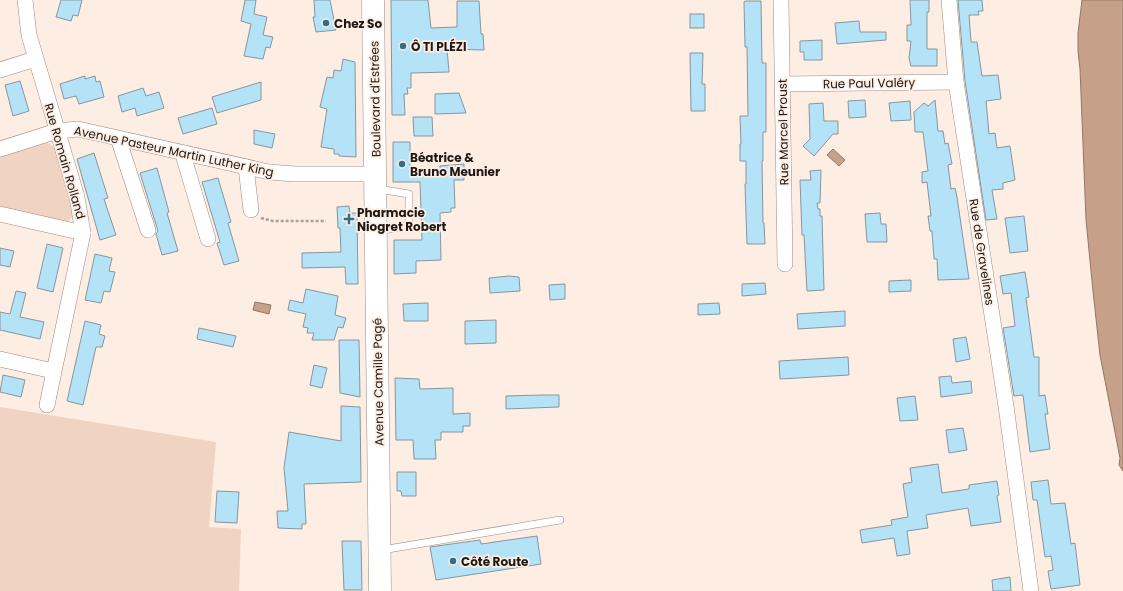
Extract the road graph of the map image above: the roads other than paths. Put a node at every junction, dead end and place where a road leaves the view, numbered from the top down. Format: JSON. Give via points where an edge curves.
{"nodes":[{"id":1,"x":25,"y":0,"type":"edge"},
{"id":2,"x":373,"y":0,"type":"edge"},
{"id":3,"x":781,"y":0,"type":"edge"},
{"id":4,"x":949,"y":0,"type":"edge"},
{"id":5,"x":35,"y":59,"type":"junction"},
{"id":6,"x":0,"y":70,"type":"edge"},
{"id":7,"x":956,"y":82,"type":"junction"},
{"id":8,"x":782,"y":84,"type":"junction"},
{"id":9,"x":57,"y":131,"type":"junction"},
{"id":10,"x":120,"y":139,"type":"junction"},
{"id":11,"x":0,"y":149,"type":"edge"},
{"id":12,"x":185,"y":153,"type":"junction"},
{"id":13,"x":246,"y":167,"type":"junction"},
{"id":14,"x":376,"y":181,"type":"junction"},
{"id":15,"x":251,"y":210,"type":"road end"},
{"id":16,"x":0,"y":214,"type":"edge"},
{"id":17,"x":148,"y":230,"type":"dead end"},
{"id":18,"x":376,"y":231,"type":"junction"},
{"id":19,"x":83,"y":233,"type":"junction"},
{"id":20,"x":208,"y":239,"type":"dead end"},
{"id":21,"x":785,"y":264,"type":"dead end"},
{"id":22,"x":0,"y":359,"type":"edge"},
{"id":23,"x":53,"y":371,"type":"junction"},
{"id":24,"x":47,"y":405,"type":"dead end"},
{"id":25,"x":560,"y":520,"type":"dead end"},
{"id":26,"x":380,"y":550,"type":"junction"},
{"id":27,"x":380,"y":591,"type":"edge"},
{"id":28,"x":1031,"y":591,"type":"edge"}],
"edges":[{"from":1,"to":5,"type":"street","name":"Rue Romain Rolland","via":[[26,19]]},
{"from":2,"to":14,"type":"main road","name":"Boulevard d'Estrées"},
{"from":3,"to":8,"type":"street","name":"Rue Marcel Proust"},
{"from":4,"to":7,"type":"street","name":"Rue de Gravelines"},
{"from":5,"to":6,"type":"street"},
{"from":5,"to":9,"type":"street","name":"Rue Romain Rolland"},
{"from":7,"to":8,"type":"street","name":"Rue Paul Valéry"},
{"from":7,"to":28,"type":"street","name":"Rue de Gravelines"},
{"from":8,"to":21,"type":"street","name":"Rue Marcel Proust"},
{"from":9,"to":10,"type":"street","name":"Avenue Pasteur Martin Luther King","via":[[78,129]]},
{"from":9,"to":11,"type":"street","name":"Avenue Pasteur Martin Luther King"},
{"from":9,"to":19,"type":"street","name":"Rue Romain Rolland","via":[[80,208]]},
{"from":10,"to":12,"type":"street","name":"Avenue Pasteur Martin Luther King"},
{"from":10,"to":17,"type":"street"},
{"from":12,"to":13,"type":"street","name":"Avenue Pasteur Martin Luther King"},
{"from":12,"to":20,"type":"street","via":[[184,158]]},
{"from":13,"to":14,"type":"street","name":"Avenue Pasteur Martin Luther King","via":[[269,172]]},
{"from":13,"to":15,"type":"street"},
{"from":14,"to":18,"type":"main road","name":"Avenue Camille Pagé"},
{"from":14,"to":18,"type":"lane","via":[[409,194],[409,225]]},
{"from":16,"to":19,"type":"street"},
{"from":18,"to":26,"type":"main road","name":"Avenue Camille Pagé"},
{"from":19,"to":23,"type":"street","name":"Rue Romain Rolland"},
{"from":22,"to":23,"type":"street"},
{"from":23,"to":24,"type":"street","name":"Rue Romain Rolland"},
{"from":25,"to":26,"type":"lane"},
{"from":26,"to":27,"type":"main road","name":"Avenue Camille Pagé"}]}
